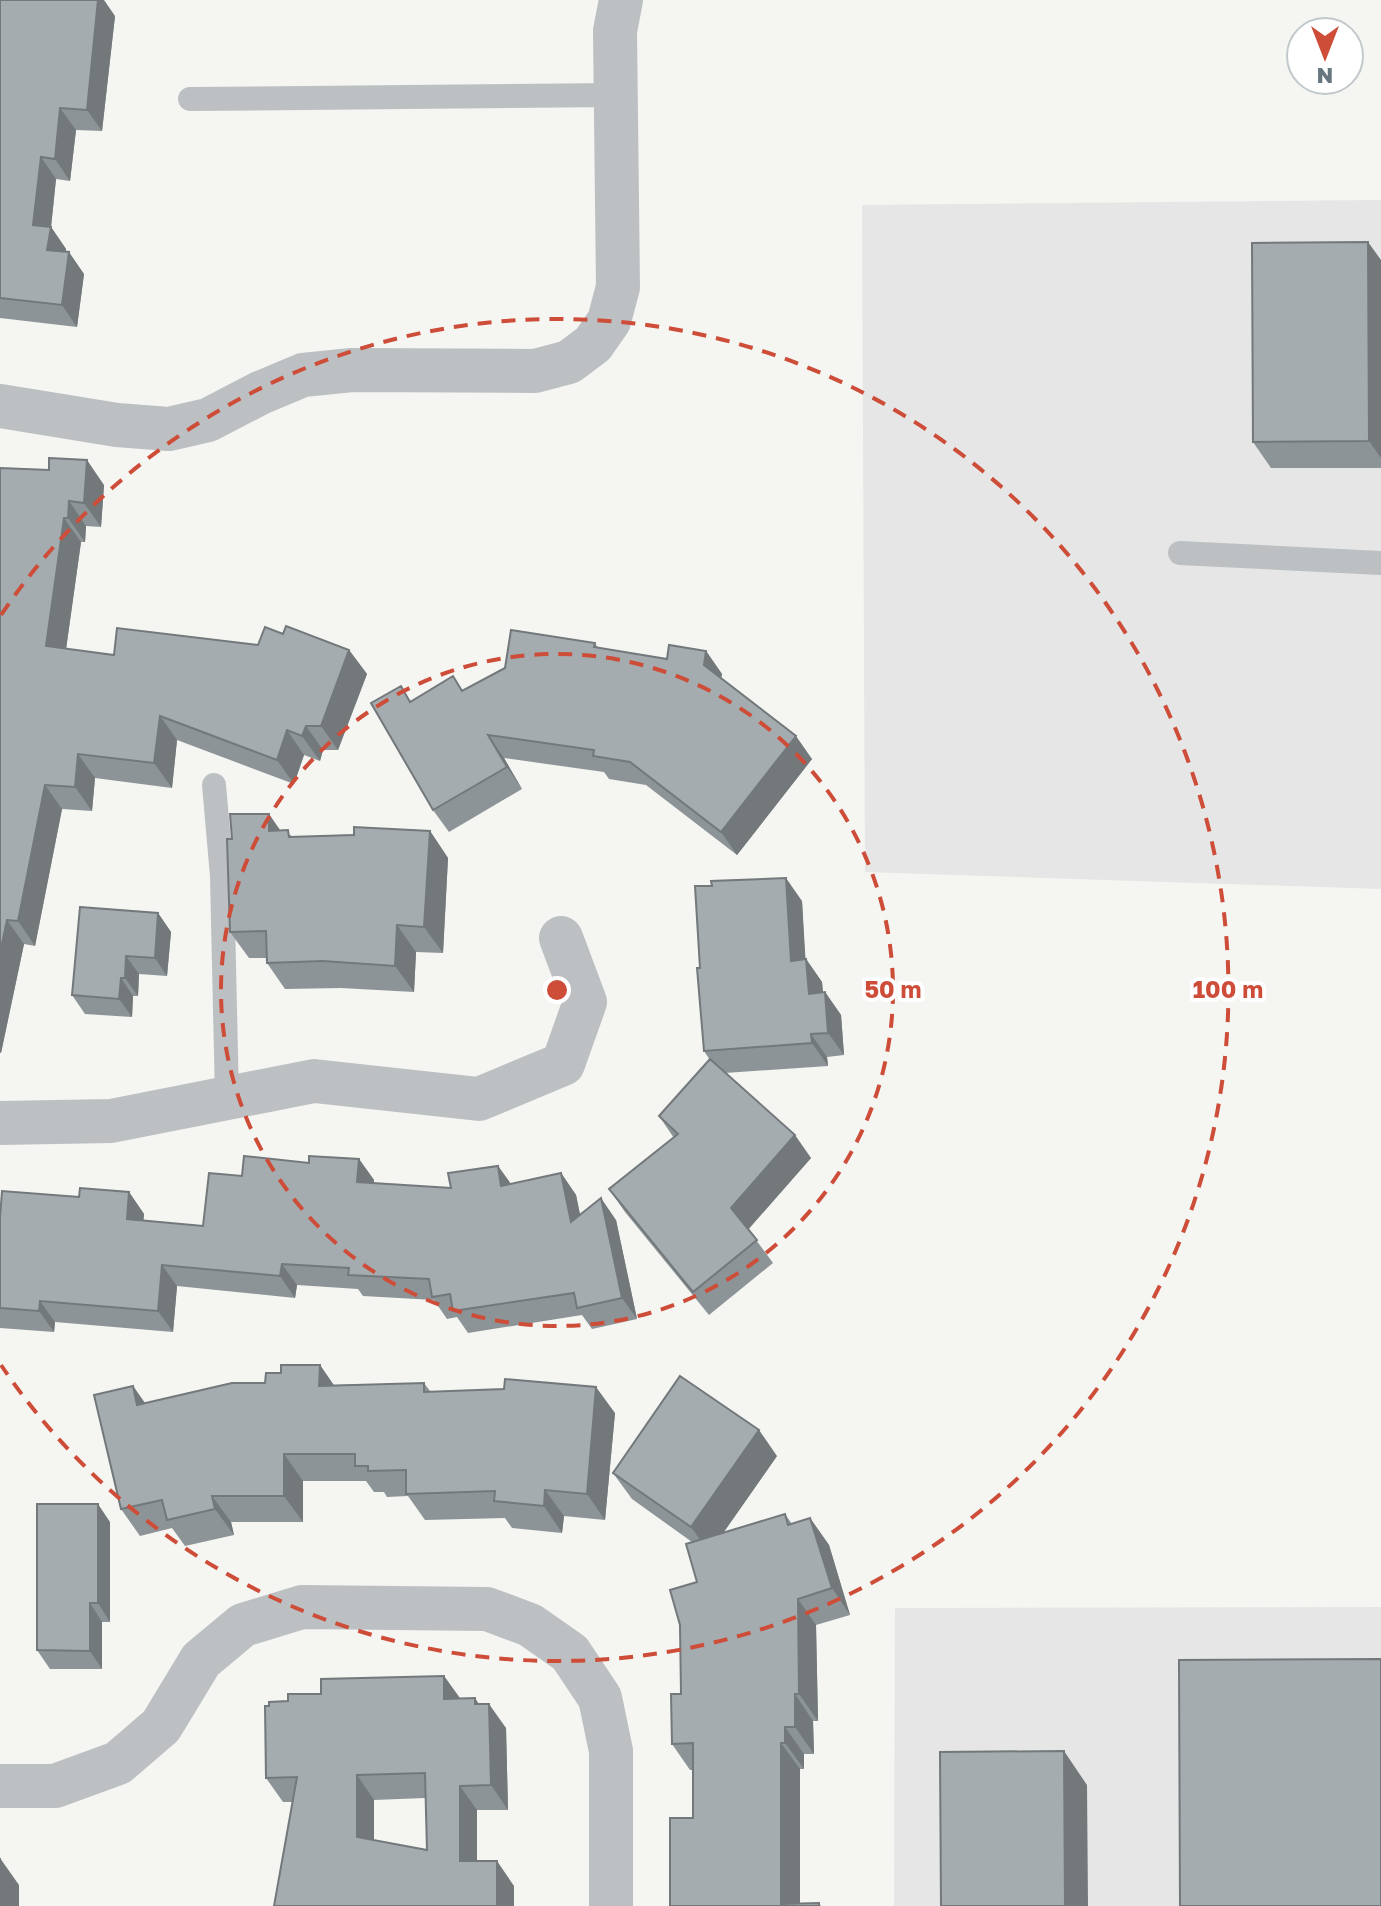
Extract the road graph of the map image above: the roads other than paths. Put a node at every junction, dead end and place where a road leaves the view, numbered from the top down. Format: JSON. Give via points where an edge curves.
{"nodes":[{"id":1,"x":621,"y":0,"type":"edge"},
{"id":2,"x":616,"y":95,"type":"junction"},
{"id":3,"x":190,"y":99,"type":"dead end"},
{"id":4,"x":0,"y":406,"type":"edge"},
{"id":5,"x":1180,"y":553,"type":"dead end"},
{"id":6,"x":1381,"y":563,"type":"edge"},
{"id":7,"x":214,"y":785,"type":"dead end"},
{"id":8,"x":561,"y":938,"type":"dead end"},
{"id":9,"x":227,"y":1098,"type":"junction"},
{"id":10,"x":0,"y":1123,"type":"edge"},
{"id":11,"x":0,"y":1786,"type":"edge"},
{"id":12,"x":611,"y":1906,"type":"edge"}],
"edges":[{"from":1,"to":2,"type":"street","via":[[615,31]]},
{"from":2,"to":3,"type":"lane"},
{"from":2,"to":4,"type":"street","via":[[618,287],[609,321],[593,344],[569,362],[535,371],[352,370],[303,375],[208,420],[169,429]]},
{"from":5,"to":6,"type":"lane"},
{"from":7,"to":9,"type":"lane","via":[[222,876]]},
{"from":8,"to":9,"type":"street","via":[[585,1002],[563,1064],[479,1099],[314,1081]]},
{"from":9,"to":10,"type":"street","via":[[111,1121]]},
{"from":11,"to":12,"type":"street","via":[[55,1786],[118,1763],[161,1726],[201,1660],[243,1625],[302,1607],[487,1609],[530,1625],[570,1653],[600,1698],[611,1751]]}]}
